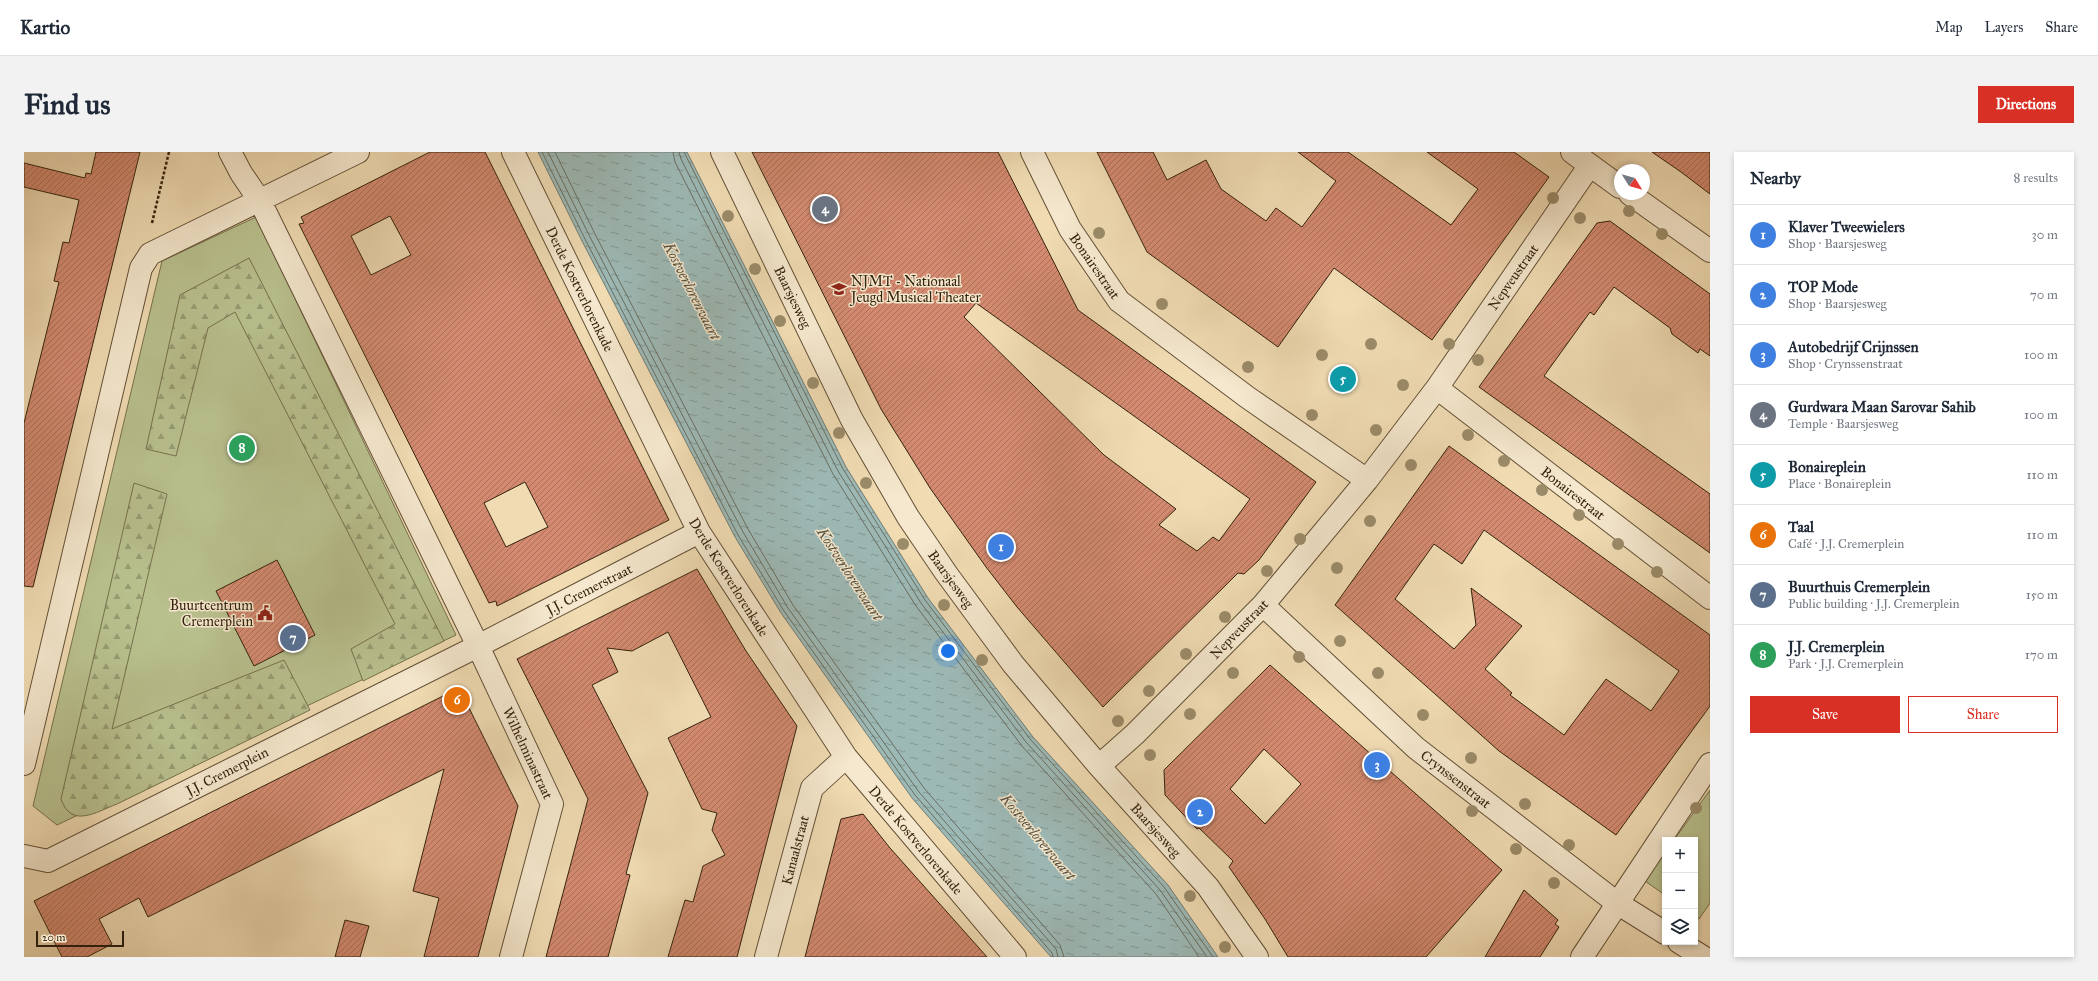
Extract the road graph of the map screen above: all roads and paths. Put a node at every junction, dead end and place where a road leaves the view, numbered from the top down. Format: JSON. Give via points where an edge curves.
{"nodes":[{"id":1,"x":169,"y":152,"type":"edge"},
{"id":2,"x":230,"y":152,"type":"edge"},
{"id":3,"x":358,"y":152,"type":"edge"},
{"id":4,"x":513,"y":152,"type":"edge"},
{"id":5,"x":722,"y":152,"type":"edge"},
{"id":6,"x":1032,"y":152,"type":"edge"},
{"id":7,"x":1572,"y":152,"type":"edge"},
{"id":8,"x":1590,"y":166,"type":"junction"},
{"id":9,"x":1614,"y":183,"type":"edge"},
{"id":10,"x":260,"y":200,"type":"junction"},
{"id":11,"x":1638,"y":200,"type":"edge"},
{"id":12,"x":150,"y":230,"type":"dead end"},
{"id":13,"x":1710,"y":251,"type":"edge"},
{"id":14,"x":1437,"y":388,"type":"junction"},
{"id":15,"x":1367,"y":480,"type":"junction"},
{"id":16,"x":699,"y":532,"type":"junction"},
{"id":17,"x":1710,"y":598,"type":"edge"},
{"id":18,"x":1263,"y":605,"type":"junction"},
{"id":19,"x":478,"y":646,"type":"junction"},
{"id":20,"x":846,"y":757,"type":"junction"},
{"id":21,"x":24,"y":764,"type":"edge"},
{"id":22,"x":1710,"y":764,"type":"edge"},
{"id":23,"x":1099,"y":766,"type":"junction"},
{"id":24,"x":24,"y":856,"type":"edge"},
{"id":25,"x":1617,"y":903,"type":"junction"},
{"id":26,"x":1662,"y":931,"type":"edge"},
{"id":27,"x":1684,"y":945,"type":"edge"},
{"id":28,"x":511,"y":957,"type":"edge"},
{"id":29,"x":766,"y":957,"type":"edge"},
{"id":30,"x":1015,"y":957,"type":"edge"},
{"id":31,"x":1257,"y":957,"type":"edge"},
{"id":32,"x":1582,"y":957,"type":"edge"},
{"id":33,"x":1704,"y":957,"type":"edge"}],
"edges":[{"from":1,"to":12,"type":"path"},
{"from":2,"to":10,"type":"street"},
{"from":3,"to":10,"type":"street"},
{"from":4,"to":16,"type":"street","name":"Derde Kostverlorenkade"},
{"from":5,"to":23,"type":"street","name":"Baarsjesweg","via":[[852,420],[908,517],[1013,664]]},
{"from":6,"to":15,"type":"street","name":"Bonairestraat","via":[[1070,230],[1119,301],[1247,397]]},
{"from":7,"to":8,"type":"street"},
{"from":8,"to":9,"type":"street"},
{"from":8,"to":14,"type":"street","name":"Nepveustraat"},
{"from":10,"to":19,"type":"street"},
{"from":10,"to":21,"type":"street","via":[[150,254],[141,268]]},
{"from":11,"to":13,"type":"street"},
{"from":14,"to":15,"type":"street","name":"Nepveustraat"},
{"from":14,"to":17,"type":"street","name":"Bonairestraat"},
{"from":15,"to":18,"type":"street","name":"Nepveustraat"},
{"from":16,"to":19,"type":"street","name":"J.J. Cremerstraat"},
{"from":16,"to":20,"type":"street","name":"Derde Kostverlorenkade"},
{"from":18,"to":23,"type":"street","name":"Nepveustraat","via":[[1135,734]]},
{"from":18,"to":25,"type":"street","name":"Crynssenstraat","via":[[1416,748]]},
{"from":19,"to":24,"type":"street","name":"J.J. Cremerplein","via":[[48,861]]},
{"from":19,"to":28,"type":"street","name":"Wilhelminastraat","via":[[552,804]]},
{"from":20,"to":29,"type":"street","name":"Kanaalstraat","via":[[812,788]]},
{"from":20,"to":30,"type":"street","name":"Derde Kostverlorenkade"},
{"from":22,"to":25,"type":"street"},
{"from":23,"to":31,"type":"street","name":"Baarsjesweg","via":[[1208,887]]},
{"from":25,"to":26,"type":"street","name":"Crynssenstraat"},
{"from":25,"to":32,"type":"street"},
{"from":27,"to":33,"type":"street"}]}
